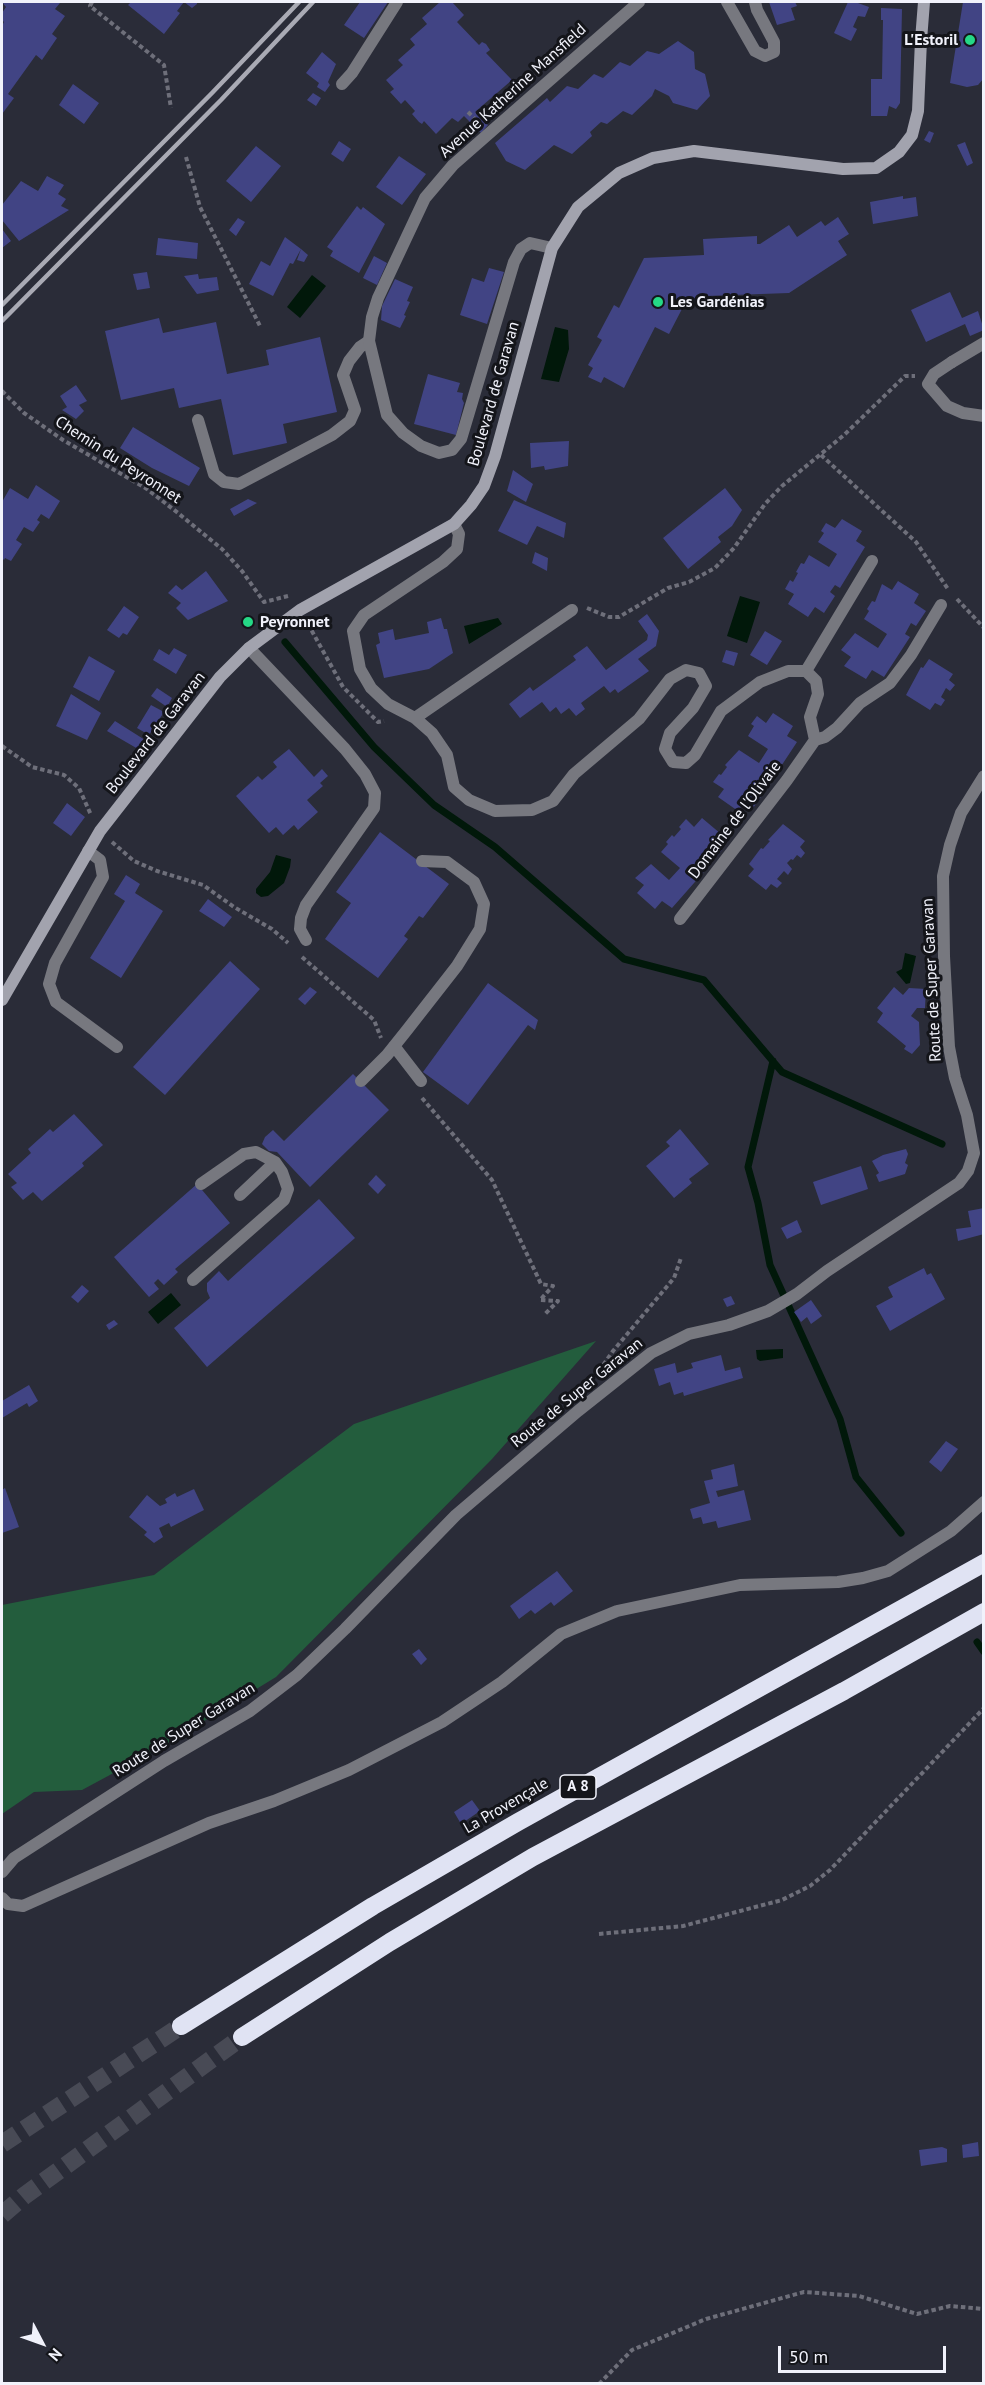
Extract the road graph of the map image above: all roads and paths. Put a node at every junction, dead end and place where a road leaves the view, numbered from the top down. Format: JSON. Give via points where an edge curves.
{"nodes":[{"id":1,"x":92,"y":2,"type":"edge"},
{"id":2,"x":397,"y":2,"type":"edge"},
{"id":3,"x":639,"y":2,"type":"edge"},
{"id":4,"x":728,"y":2,"type":"edge"},
{"id":5,"x":755,"y":2,"type":"edge"},
{"id":6,"x":924,"y":2,"type":"edge"},
{"id":7,"x":342,"y":84,"type":"dead end"},
{"id":8,"x":171,"y":108,"type":"dead end"},
{"id":9,"x":468,"y":112,"type":"dead end"},
{"id":10,"x":482,"y":127,"type":"dead end"},
{"id":11,"x":186,"y":158,"type":"dead end"},
{"id":12,"x":552,"y":248,"type":"junction"},
{"id":13,"x":260,"y":326,"type":"dead end"},
{"id":14,"x":369,"y":341,"type":"junction"},
{"id":15,"x":984,"y":343,"type":"edge"},
{"id":16,"x":928,"y":384,"type":"junction"},
{"id":17,"x":2,"y":391,"type":"edge"},
{"id":18,"x":984,"y":416,"type":"edge"},
{"id":19,"x":198,"y":420,"type":"dead end"},
{"id":20,"x":821,"y":455,"type":"junction"},
{"id":21,"x":454,"y":524,"type":"junction"},
{"id":22,"x":872,"y":561,"type":"dead end"},
{"id":23,"x":949,"y":590,"type":"dead end"},
{"id":24,"x":956,"y":598,"type":"dead end"},
{"id":25,"x":940,"y":604,"type":"dead end"},
{"id":26,"x":300,"y":610,"type":"junction"},
{"id":27,"x":572,"y":610,"type":"joint"},
{"id":28,"x":984,"y":628,"type":"edge"},
{"id":29,"x":249,"y":648,"type":"junction"},
{"id":30,"x":806,"y":671,"type":"junction"},
{"id":31,"x":415,"y":718,"type":"junction"},
{"id":32,"x":815,"y":740,"type":"junction"},
{"id":33,"x":2,"y":746,"type":"edge"},
{"id":34,"x":984,"y":776,"type":"edge"},
{"id":35,"x":100,"y":831,"type":"junction"},
{"id":36,"x":88,"y":851,"type":"junction"},
{"id":37,"x":422,"y":861,"type":"dead end"},
{"id":38,"x":680,"y":919,"type":"dead end"},
{"id":39,"x":306,"y":940,"type":"dead end"},
{"id":40,"x":2,"y":1000,"type":"edge"},
{"id":41,"x":394,"y":1046,"type":"junction"},
{"id":42,"x":117,"y":1047,"type":"dead end"},
{"id":43,"x":361,"y":1081,"type":"dead end"},
{"id":44,"x":421,"y":1081,"type":"dead end"},
{"id":45,"x":274,"y":1162,"type":"junction"},
{"id":46,"x":201,"y":1184,"type":"dead end"},
{"id":47,"x":240,"y":1196,"type":"dead end"},
{"id":48,"x":681,"y":1258,"type":"dead end"},
{"id":49,"x":193,"y":1280,"type":"dead end"},
{"id":50,"x":592,"y":1380,"type":"dead end"},
{"id":51,"x":984,"y":1502,"type":"edge"},
{"id":52,"x":984,"y":1563,"type":"edge"},
{"id":53,"x":984,"y":1612,"type":"edge"},
{"id":54,"x":984,"y":1708,"type":"edge"},
{"id":55,"x":2,"y":1872,"type":"edge"},
{"id":56,"x":2,"y":1898,"type":"edge"},
{"id":57,"x":598,"y":1934,"type":"dead end"},
{"id":58,"x":181,"y":2026,"type":"tunnel mouth"},
{"id":59,"x":242,"y":2037,"type":"tunnel mouth"},
{"id":60,"x":984,"y":2309,"type":"edge"},
{"id":61,"x":599,"y":2384,"type":"edge"}],
"edges":[{"from":1,"to":8,"type":"path","via":[[90,6],[164,65]]},
{"from":2,"to":7,"type":"street"},
{"from":3,"to":14,"type":"street","name":"Avenue Katherine Mansfield","via":[[453,165],[425,198],[378,298]]},
{"from":4,"to":5,"type":"street","via":[[755,51],[765,56],[774,52],[774,42]]},
{"from":6,"to":12,"type":"street","name":"Boulevard de Garavan","via":[[918,111],[912,135],[898,152],[876,168],[843,169],[694,151],[653,158],[619,173],[597,189],[578,207]]},
{"from":9,"to":10,"type":"path"},
{"from":11,"to":13,"type":"path","via":[[200,207]]},
{"from":12,"to":14,"type":"street","name":"Avenue Katherine Mansfield","via":[[530,243],[517,256],[461,439],[452,450],[439,453],[421,446],[387,415]]},
{"from":12,"to":21,"type":"street","name":"Boulevard de Garavan","via":[[495,456],[484,486]]},
{"from":14,"to":19,"type":"street","via":[[349,361],[344,375],[355,410],[350,421],[332,435],[239,484],[224,482],[214,474]]},
{"from":15,"to":16,"type":"street","via":[[934,374]]},
{"from":16,"to":18,"type":"street","via":[[947,406]]},
{"from":16,"to":20,"type":"path","via":[[914,375],[904,376]]},
{"from":17,"to":26,"type":"path","name":"Chemin du Peyronnet","via":[[24,413],[147,489],[178,513],[222,549],[264,602],[291,595]]},
{"from":20,"to":23,"type":"path","via":[[916,542]]},
{"from":20,"to":27,"type":"path","via":[[765,504],[715,568],[668,588],[619,617],[583,607]]},
{"from":21,"to":26,"type":"street","name":"Boulevard de Garavan"},
{"from":21,"to":31,"type":"street","via":[[459,534],[458,549],[364,615],[353,631],[360,669],[371,688],[388,704]]},
{"from":22,"to":30,"type":"street"},
{"from":24,"to":28,"type":"path"},
{"from":25,"to":32,"type":"street","name":"Domaine de l'Olivaie","via":[[911,656],[890,683],[860,704],[837,728]]},
{"from":26,"to":29,"type":"street","name":"Boulevard de Garavan"},
{"from":26,"to":31,"type":"path","via":[[343,687],[378,722]]},
{"from":27,"to":31,"type":"street"},
{"from":29,"to":35,"type":"street","name":"Boulevard de Garavan","via":[[220,677]]},
{"from":29,"to":39,"type":"street","via":[[345,749],[375,793],[375,808],[306,905],[300,929]]},
{"from":30,"to":31,"type":"street","via":[[788,671],[760,682],[721,711],[686,763],[673,762],[665,749],[670,733],[693,708],[706,686],[699,673],[686,670],[670,679],[639,719],[574,774],[553,801],[532,810],[495,811],[469,800],[454,787],[447,755]]},
{"from":30,"to":32,"type":"street","via":[[816,681],[818,694],[810,717]]},
{"from":32,"to":38,"type":"street","name":"Domaine de l'Olivaie"},
{"from":33,"to":35,"type":"path","via":[[32,766],[64,775],[79,788]]},
{"from":34,"to":55,"type":"street","name":"Route de Super Garavan","via":[[961,813],[943,876],[949,1047],[974,1153],[959,1183],[768,1311],[689,1335],[651,1353],[456,1515],[297,1675],[250,1712],[164,1761],[14,1858]]},
{"from":35,"to":36,"type":"street","name":"Boulevard de Garavan"},
{"from":36,"to":40,"type":"street","name":"Boulevard de Garavan"},
{"from":36,"to":42,"type":"street","via":[[100,860],[103,877],[55,963],[49,984],[56,1002]]},
{"from":37,"to":41,"type":"street","via":[[447,862],[474,882],[484,904],[480,929],[463,957]]},
{"from":41,"to":43,"type":"street"},
{"from":41,"to":44,"type":"street"},
{"from":45,"to":46,"type":"street","via":[[256,1152],[244,1154]]},
{"from":45,"to":47,"type":"street"},
{"from":45,"to":49,"type":"street","via":[[288,1189],[284,1200]]},
{"from":48,"to":50,"type":"path","via":[[674,1278]]},
{"from":51,"to":56,"type":"street","via":[[951,1531],[888,1571],[838,1582],[740,1585],[617,1611],[579,1626],[561,1634],[502,1682],[442,1722],[349,1770],[209,1823],[23,1906],[8,1904]]},
{"from":52,"to":58,"type":"highway","name":"La Provençale","number":"A 8","via":[[518,1822],[373,1906]]},
{"from":53,"to":59,"type":"highway","number":"A 8","via":[[533,1857]]},
{"from":54,"to":57,"type":"path","via":[[830,1870],[810,1886],[782,1899],[683,1926]]},
{"from":60,"to":61,"type":"path","via":[[951,2306],[918,2314],[859,2296],[804,2292],[706,2319],[632,2350]]}]}
